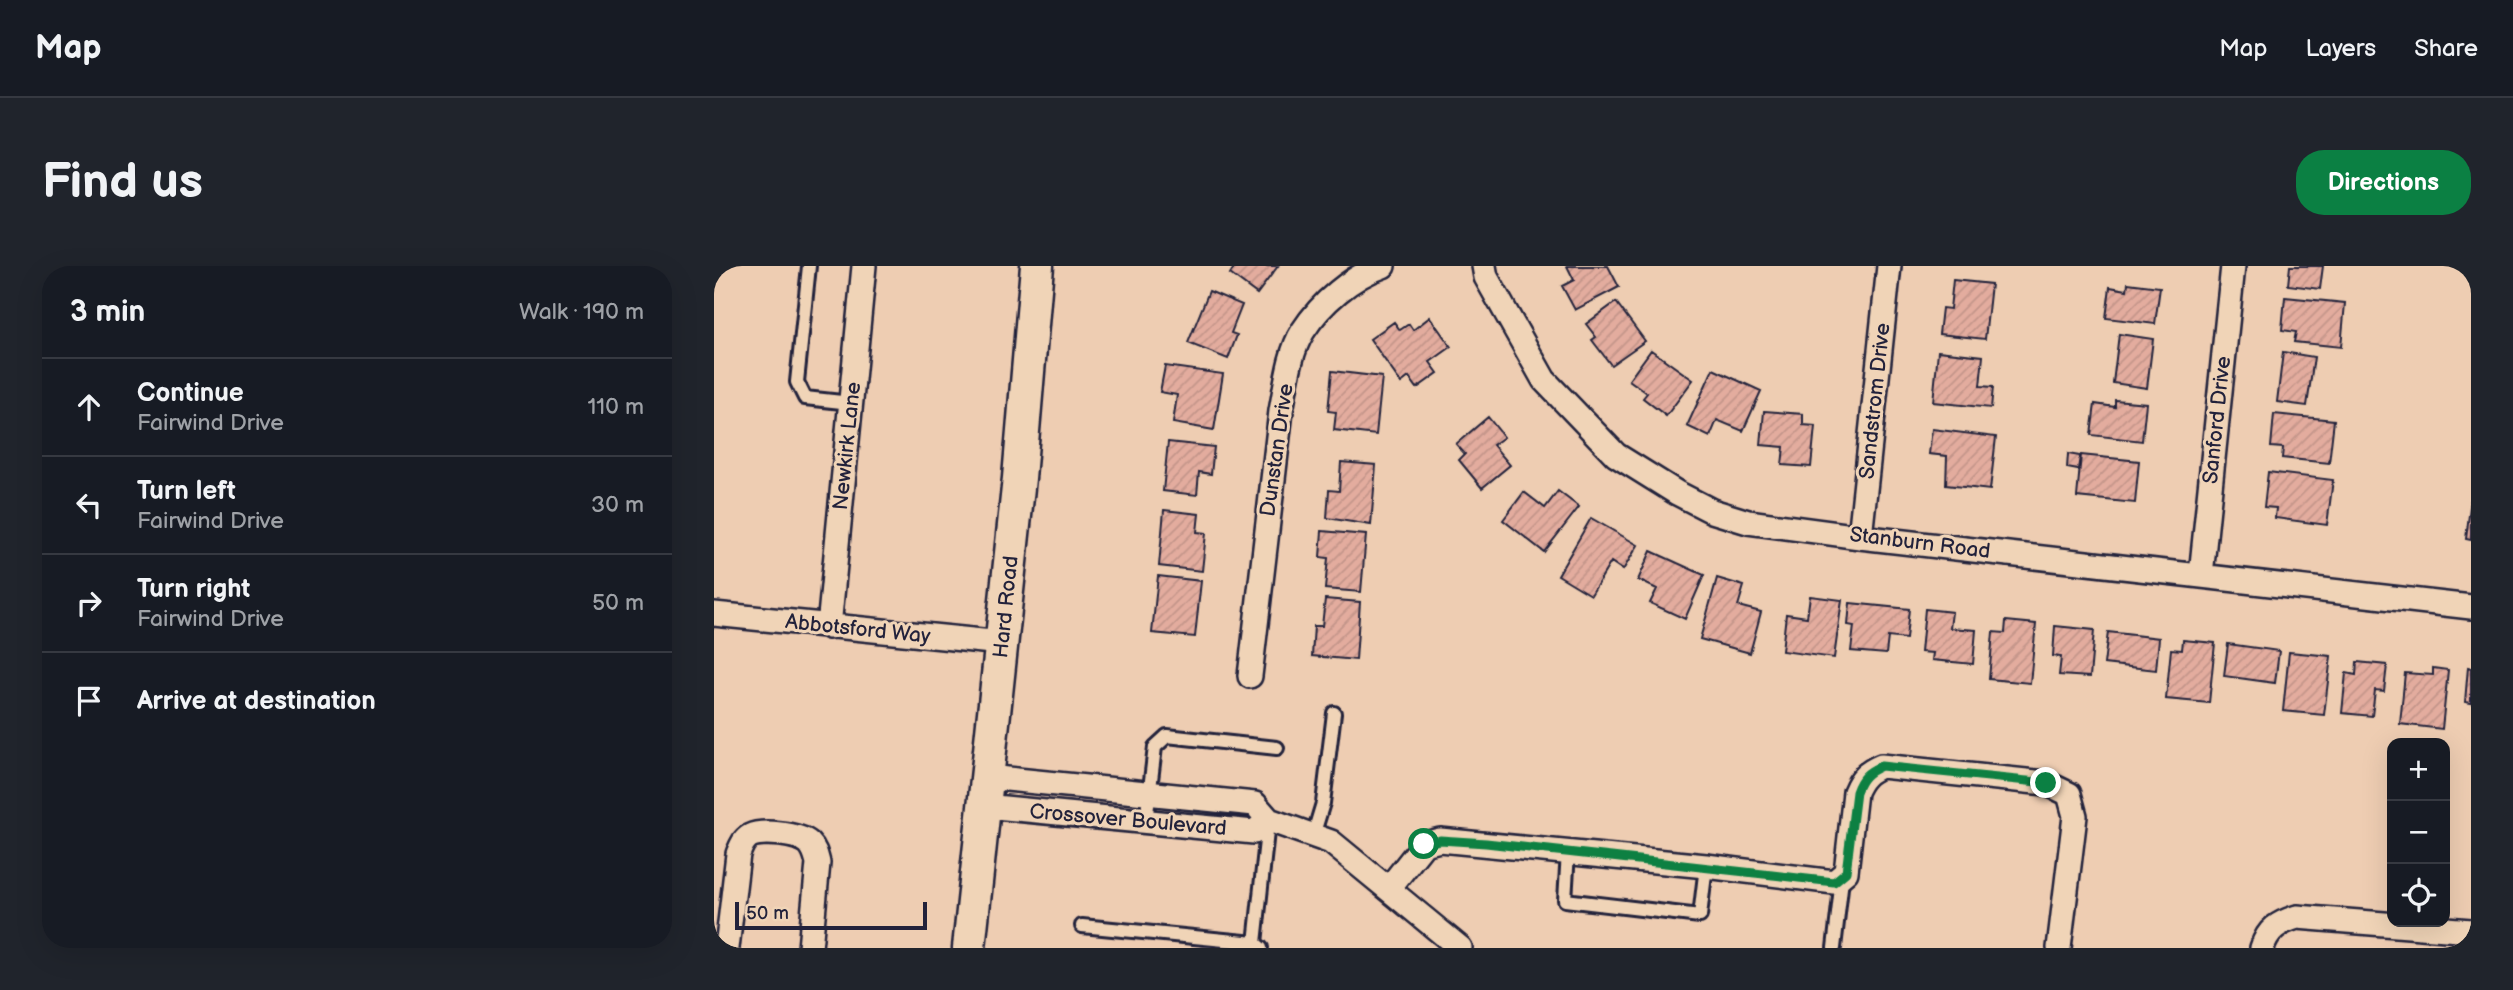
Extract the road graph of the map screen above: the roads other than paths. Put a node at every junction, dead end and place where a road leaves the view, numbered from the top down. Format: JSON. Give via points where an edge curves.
{"nodes":[{"id":1,"x":809,"y":266,"type":"edge"},
{"id":2,"x":864,"y":266,"type":"edge"},
{"id":3,"x":1037,"y":266,"type":"edge"},
{"id":4,"x":1383,"y":266,"type":"edge"},
{"id":5,"x":1484,"y":266,"type":"edge"},
{"id":6,"x":1889,"y":266,"type":"edge"},
{"id":7,"x":2233,"y":266,"type":"edge"},
{"id":8,"x":851,"y":403,"type":"junction"},
{"id":9,"x":1860,"y":537,"type":"junction"},
{"id":10,"x":2201,"y":575,"type":"junction"},
{"id":11,"x":2471,"y":607,"type":"edge"},
{"id":12,"x":714,"y":614,"type":"edge"},
{"id":13,"x":829,"y":627,"type":"junction"},
{"id":14,"x":1002,"y":643,"type":"junction"},
{"id":15,"x":1250,"y":676,"type":"dead end"},
{"id":16,"x":1334,"y":713,"type":"dead end"},
{"id":17,"x":1277,"y":748,"type":"dead end"},
{"id":18,"x":985,"y":792,"type":"junction"},
{"id":19,"x":1149,"y":793,"type":"junction"},
{"id":20,"x":1269,"y":820,"type":"junction"},
{"id":21,"x":1146,"y":822,"type":"junction"},
{"id":22,"x":1313,"y":836,"type":"junction"},
{"id":23,"x":1568,"y":852,"type":"junction"},
{"id":24,"x":1706,"y":866,"type":"junction"},
{"id":25,"x":1842,"y":879,"type":"junction"},
{"id":26,"x":1389,"y":888,"type":"junction"},
{"id":27,"x":1082,"y":926,"type":"dead end"},
{"id":28,"x":2471,"y":931,"type":"edge"},
{"id":29,"x":1146,"y":933,"type":"junction"},
{"id":30,"x":1258,"y":946,"type":"edge"},
{"id":31,"x":727,"y":948,"type":"edge"},
{"id":32,"x":810,"y":948,"type":"edge"},
{"id":33,"x":970,"y":948,"type":"edge"},
{"id":34,"x":1145,"y":948,"type":"edge"},
{"id":35,"x":1460,"y":948,"type":"edge"},
{"id":36,"x":1834,"y":948,"type":"edge"},
{"id":37,"x":2059,"y":948,"type":"edge"},
{"id":38,"x":2262,"y":948,"type":"edge"}],
"edges":[{"from":1,"to":8,"type":"lane","via":[[797,382],[805,398]]},
{"from":2,"to":8,"type":"street","name":"Newkirk Lane"},
{"from":3,"to":14,"type":"main road","name":"Hard Road"},
{"from":4,"to":15,"type":"street","name":"Dunstan Drive","via":[[1364,272],[1333,297],[1302,332],[1288,372]]},
{"from":5,"to":9,"type":"street","name":"Stanburn Road","via":[[1544,380],[1616,455],[1712,511],[1748,522]]},
{"from":6,"to":9,"type":"street","name":"Sandstrom Drive"},
{"from":7,"to":10,"type":"street","name":"Sanford Drive"},
{"from":8,"to":13,"type":"street","name":"Newkirk Lane"},
{"from":9,"to":10,"type":"street","name":"Stanburn Road"},
{"from":10,"to":11,"type":"street","name":"Stanburn Road"},
{"from":12,"to":13,"type":"street","name":"Abbotsford Way"},
{"from":13,"to":14,"type":"street","name":"Abbotsford Way"},
{"from":14,"to":18,"type":"main road","name":"Hard Road"},
{"from":16,"to":22,"type":"lane","via":[[1323,803]]},
{"from":17,"to":19,"type":"lane","via":[[1167,736],[1155,747]]},
{"from":18,"to":19,"type":"street","name":"Crossover Boulevard"},
{"from":18,"to":21,"type":"street","name":"Crossover Boulevard"},
{"from":18,"to":33,"type":"main road","name":"Hard Road"},
{"from":19,"to":20,"type":"street","name":"Crossover Boulevard","via":[[1255,804]]},
{"from":19,"to":21,"type":"lane"},
{"from":20,"to":21,"type":"street","name":"Crossover Boulevard","via":[[1254,832]]},
{"from":20,"to":22,"type":"street","name":"Crossover Boulevard"},
{"from":20,"to":30,"type":"lane"},
{"from":22,"to":26,"type":"street","name":"Crossover Boulevard","via":[[1331,842]]},
{"from":23,"to":24,"type":"street"},
{"from":23,"to":24,"type":"lane","via":[[1565,900],[1700,916]]},
{"from":23,"to":26,"type":"street","via":[[1440,840],[1424,844]]},
{"from":24,"to":25,"type":"street","via":[[1834,882]]},
{"from":25,"to":36,"type":"lane"},
{"from":25,"to":37,"type":"street","via":[[1856,792],[1869,771],[1881,766],[2046,783],[2069,794],[2075,816]]},
{"from":26,"to":35,"type":"street","name":"Crossover Boulevard"},
{"from":27,"to":29,"type":"lane"},
{"from":28,"to":38,"type":"street","via":[[2297,917],[2280,922],[2267,933]]},
{"from":29,"to":30,"type":"lane"},
{"from":29,"to":34,"type":"lane"},
{"from":31,"to":32,"type":"street","via":[[738,854],[742,843],[763,834],[797,838],[816,851]]}]}
